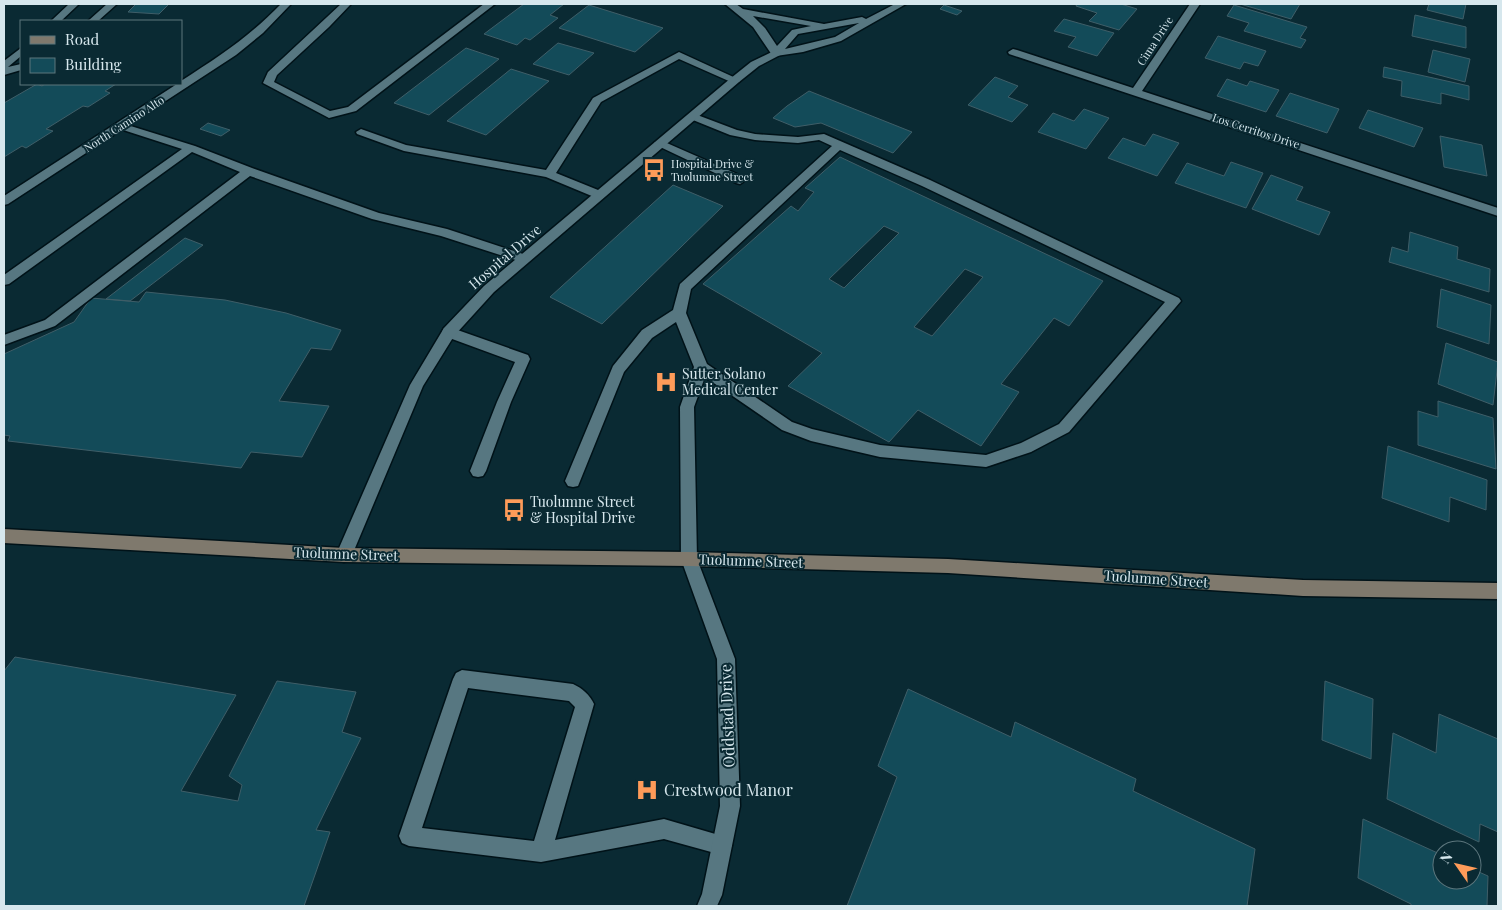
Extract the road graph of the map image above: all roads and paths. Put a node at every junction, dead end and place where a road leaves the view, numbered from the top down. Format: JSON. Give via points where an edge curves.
{"nodes":[{"id":1,"x":74,"y":4,"type":"edge"},
{"id":2,"x":112,"y":4,"type":"edge"},
{"id":3,"x":286,"y":4,"type":"edge"},
{"id":4,"x":346,"y":4,"type":"edge"},
{"id":5,"x":490,"y":4,"type":"edge"},
{"id":6,"x":730,"y":4,"type":"edge"},
{"id":7,"x":901,"y":4,"type":"edge"},
{"id":8,"x":1195,"y":4,"type":"edge"},
{"id":9,"x":740,"y":11,"type":"junction"},
{"id":10,"x":880,"y":16,"type":"junction"},
{"id":11,"x":57,"y":20,"type":"edge"},
{"id":12,"x":94,"y":20,"type":"edge"},
{"id":13,"x":831,"y":26,"type":"junction"},
{"id":14,"x":20,"y":52,"type":"edge"},
{"id":15,"x":1013,"y":52,"type":"dead end"},
{"id":16,"x":776,"y":53,"type":"junction"},
{"id":17,"x":4,"y":66,"type":"edge"},
{"id":18,"x":20,"y":67,"type":"edge"},
{"id":19,"x":4,"y":72,"type":"edge"},
{"id":20,"x":735,"y":80,"type":"junction"},
{"id":21,"x":1136,"y":92,"type":"junction"},
{"id":22,"x":692,"y":116,"type":"junction"},
{"id":23,"x":121,"y":126,"type":"junction"},
{"id":24,"x":361,"y":132,"type":"dead end"},
{"id":25,"x":660,"y":143,"type":"junction"},
{"id":26,"x":839,"y":145,"type":"junction"},
{"id":27,"x":191,"y":148,"type":"junction"},
{"id":28,"x":248,"y":171,"type":"junction"},
{"id":29,"x":550,"y":174,"type":"junction"},
{"id":30,"x":740,"y":180,"type":"dead end"},
{"id":31,"x":598,"y":195,"type":"junction"},
{"id":32,"x":4,"y":201,"type":"edge"},
{"id":33,"x":1498,"y":212,"type":"edge"},
{"id":34,"x":525,"y":258,"type":"junction"},
{"id":35,"x":4,"y":281,"type":"edge"},
{"id":36,"x":678,"y":313,"type":"junction"},
{"id":37,"x":449,"y":332,"type":"junction"},
{"id":38,"x":4,"y":340,"type":"edge"},
{"id":39,"x":700,"y":368,"type":"junction"},
{"id":40,"x":478,"y":471,"type":"dead end"},
{"id":41,"x":573,"y":481,"type":"dead end"},
{"id":42,"x":4,"y":536,"type":"edge"},
{"id":43,"x":344,"y":555,"type":"junction"},
{"id":44,"x":689,"y":559,"type":"junction"},
{"id":45,"x":1498,"y":591,"type":"edge"},
{"id":46,"x":722,"y":845,"type":"junction"},
{"id":47,"x":541,"y":852,"type":"junction"},
{"id":48,"x":707,"y":906,"type":"edge"}],
"edges":[{"from":1,"to":11,"type":"street"},
{"from":2,"to":12,"type":"street"},
{"from":3,"to":23,"type":"street","name":"North Camino Alto","via":[[260,31],[232,53]]},
{"from":4,"to":5,"type":"street","via":[[272,74],[268,83],[329,114],[352,109]]},
{"from":6,"to":9,"type":"street"},
{"from":7,"to":10,"type":"street"},
{"from":8,"to":21,"type":"street","name":"Cima Drive"},
{"from":9,"to":13,"type":"street"},
{"from":9,"to":16,"type":"street","via":[[752,18]]},
{"from":10,"to":13,"type":"street"},
{"from":10,"to":16,"type":"street","via":[[838,39]]},
{"from":13,"to":16,"type":"street","via":[[795,32]]},
{"from":14,"to":17,"type":"street"},
{"from":15,"to":21,"type":"street","name":"Los Cerritos Drive"},
{"from":16,"to":20,"type":"street","name":"Hospital Drive"},
{"from":18,"to":19,"type":"street"},
{"from":20,"to":22,"type":"street","name":"Hospital Drive"},
{"from":20,"to":29,"type":"street","via":[[679,55],[597,100]]},
{"from":21,"to":33,"type":"street","name":"Los Cerritos Drive"},
{"from":22,"to":25,"type":"street","name":"Hospital Drive"},
{"from":22,"to":26,"type":"street","via":[[734,133],[798,140],[820,136]]},
{"from":23,"to":27,"type":"street"},
{"from":23,"to":32,"type":"street","name":"North Camino Alto"},
{"from":24,"to":29,"type":"street","via":[[404,148]]},
{"from":25,"to":30,"type":"street"},
{"from":25,"to":31,"type":"street","name":"Hospital Drive"},
{"from":26,"to":36,"type":"street","via":[[685,287]]},
{"from":26,"to":39,"type":"street","via":[[1174,301],[1064,428],[1026,448],[986,461],[880,451],[811,435],[787,426]]},
{"from":27,"to":28,"type":"street"},
{"from":27,"to":35,"type":"street"},
{"from":28,"to":34,"type":"street","via":[[376,216],[443,232]]},
{"from":28,"to":38,"type":"street","via":[[50,323]]},
{"from":29,"to":31,"type":"street"},
{"from":31,"to":34,"type":"street","name":"Hospital Drive"},
{"from":34,"to":37,"type":"street","name":"Hospital Drive","via":[[489,289]]},
{"from":36,"to":39,"type":"street"},
{"from":36,"to":41,"type":"street","via":[[647,334],[618,370]]},
{"from":37,"to":40,"type":"street","via":[[524,359]]},
{"from":37,"to":43,"type":"street","name":"Hospital Drive","via":[[417,385]]},
{"from":39,"to":44,"type":"street","name":"Oddstad Drive","via":[[687,407]]},
{"from":42,"to":43,"type":"main road","name":"Tuolumne Street"},
{"from":43,"to":44,"type":"main road","name":"Tuolumne Street"},
{"from":44,"to":45,"type":"main road","name":"Tuolumne Street","via":[[948,566],[1303,588]]},
{"from":44,"to":46,"type":"street","name":"Oddstad Drive","via":[[726,659],[730,806]]},
{"from":46,"to":47,"type":"street","via":[[664,829]]},
{"from":46,"to":48,"type":"street","name":"Oddstad Drive"},
{"from":47,"to":47,"type":"street","via":[[409,836],[462,679],[573,693],[585,704]]}]}
